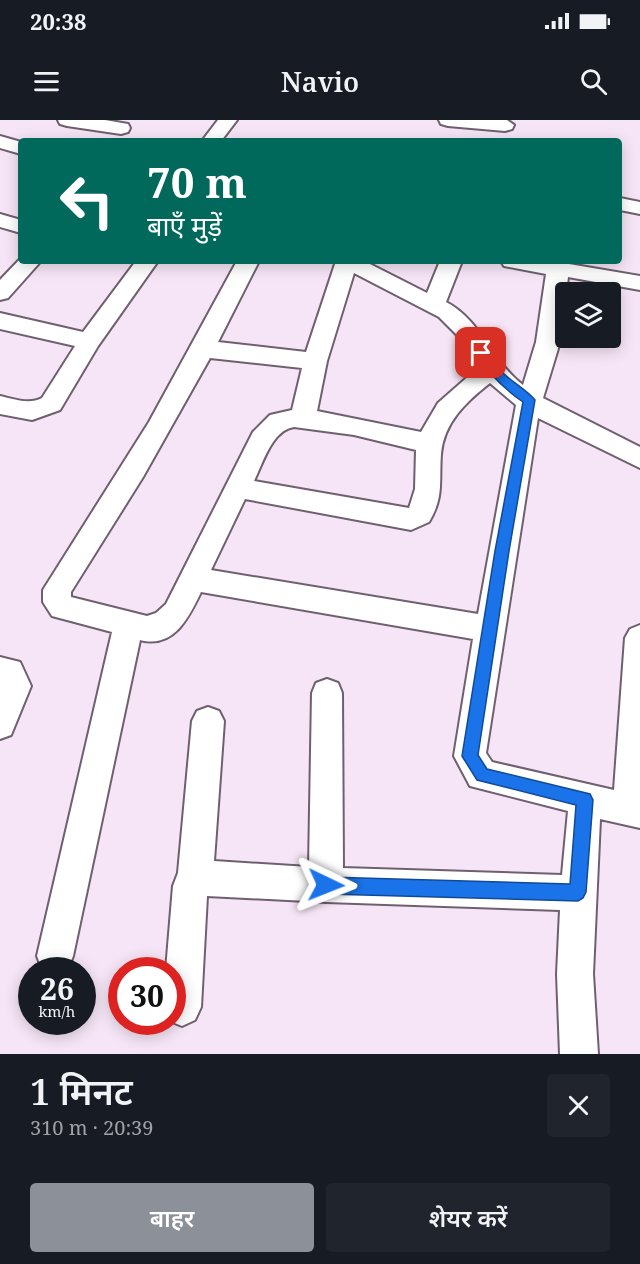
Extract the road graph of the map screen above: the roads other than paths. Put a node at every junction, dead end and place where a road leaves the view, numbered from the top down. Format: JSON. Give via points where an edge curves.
{"nodes":[{"id":1,"x":67,"y":120,"type":"edge"},
{"id":2,"x":228,"y":120,"type":"edge"},
{"id":3,"x":448,"y":120,"type":"edge"},
{"id":4,"x":505,"y":129,"type":"edge"},
{"id":5,"x":120,"y":130,"type":"edge"},
{"id":6,"x":213,"y":138,"type":"edge"},
{"id":7,"x":0,"y":142,"type":"edge"},
{"id":8,"x":18,"y":147,"type":"edge"},
{"id":9,"x":622,"y":204,"type":"edge"},
{"id":10,"x":640,"y":208,"type":"edge"},
{"id":11,"x":0,"y":220,"type":"edge"},
{"id":12,"x":18,"y":226,"type":"edge"},
{"id":13,"x":27,"y":264,"type":"edge"},
{"id":14,"x":139,"y":264,"type":"edge"},
{"id":15,"x":246,"y":264,"type":"edge"},
{"id":16,"x":346,"y":264,"type":"edge"},
{"id":17,"x":353,"y":264,"type":"edge"},
{"id":18,"x":450,"y":264,"type":"edge"},
{"id":19,"x":560,"y":265,"type":"edge"},
{"id":20,"x":640,"y":284,"type":"edge"},
{"id":21,"x":0,"y":293,"type":"edge"},
{"id":22,"x":434,"y":304,"type":"junction"},
{"id":23,"x":0,"y":321,"type":"edge"},
{"id":24,"x":89,"y":341,"type":"junction"},
{"id":25,"x":204,"y":349,"type":"junction"},
{"id":26,"x":315,"y":361,"type":"junction"},
{"id":27,"x":492,"y":369,"type":"junction"},
{"id":28,"x":529,"y":400,"type":"junction"},
{"id":29,"x":0,"y":405,"type":"edge"},
{"id":30,"x":303,"y":418,"type":"junction"},
{"id":31,"x":429,"y":444,"type":"junction"},
{"id":32,"x":640,"y":458,"type":"edge"},
{"id":33,"x":238,"y":488,"type":"junction"},
{"id":34,"x":193,"y":579,"type":"junction"},
{"id":35,"x":128,"y":625,"type":"junction"},
{"id":36,"x":490,"y":629,"type":"junction"},
{"id":37,"x":640,"y":638,"type":"edge"},
{"id":38,"x":0,"y":670,"type":"edge"},
{"id":39,"x":327,"y":693,"type":"dead end"},
{"id":40,"x":208,"y":721,"type":"dead end"},
{"id":41,"x":0,"y":725,"type":"edge"},
{"id":42,"x":585,"y":800,"type":"junction"},
{"id":43,"x":635,"y":811,"type":"edge"},
{"id":44,"x":195,"y":880,"type":"junction"},
{"id":45,"x":326,"y":885,"type":"junction"},
{"id":46,"x":578,"y":892,"type":"junction"},
{"id":47,"x":55,"y":956,"type":"dead end"},
{"id":48,"x":185,"y":957,"type":"edge"},
{"id":49,"x":579,"y":1054,"type":"edge"}],
"edges":[{"from":1,"to":5,"type":"street"},
{"from":2,"to":6,"type":"street"},
{"from":3,"to":4,"type":"street"},
{"from":7,"to":8,"type":"street"},
{"from":9,"to":10,"type":"street"},
{"from":11,"to":12,"type":"street"},
{"from":13,"to":21,"type":"street"},
{"from":14,"to":24,"type":"street"},
{"from":15,"to":25,"type":"street"},
{"from":16,"to":26,"type":"street"},
{"from":17,"to":22,"type":"street"},
{"from":18,"to":22,"type":"street"},
{"from":19,"to":20,"type":"street"},
{"from":19,"to":28,"type":"street","via":[[548,342]]},
{"from":22,"to":27,"type":"street","via":[[459,321]]},
{"from":23,"to":24,"type":"street"},
{"from":24,"to":29,"type":"street","via":[[51,404],[43,410],[31,412]]},
{"from":25,"to":26,"type":"street"},
{"from":25,"to":35,"type":"street","via":[[132,475],[57,590],[57,602],[62,607]]},
{"from":26,"to":30,"type":"street"},
{"from":27,"to":28,"type":"street"},
{"from":27,"to":31,"type":"street","via":[[445,410]]},
{"from":28,"to":32,"type":"street"},
{"from":28,"to":36,"type":"street"},
{"from":30,"to":31,"type":"street"},
{"from":30,"to":33,"type":"street","via":[[274,424],[262,439]]},
{"from":31,"to":33,"type":"street","via":[[427,500],[419,515],[411,519]]},
{"from":33,"to":34,"type":"street"},
{"from":34,"to":35,"type":"street","via":[[176,613],[161,627]]},
{"from":34,"to":36,"type":"street"},
{"from":35,"to":47,"type":"street"},
{"from":36,"to":42,"type":"street","via":[[470,756],[473,764],[482,775]]},
{"from":37,"to":43,"type":"street"},
{"from":38,"to":41,"type":"street","via":[[9,671],[16,686]]},
{"from":39,"to":45,"type":"street"},
{"from":40,"to":44,"type":"street"},
{"from":42,"to":43,"type":"street"},
{"from":42,"to":46,"type":"street"},
{"from":44,"to":45,"type":"street"},
{"from":44,"to":48,"type":"street","via":[[190,886]]},
{"from":45,"to":46,"type":"street"},
{"from":46,"to":49,"type":"street","via":[[575,974]]}]}
